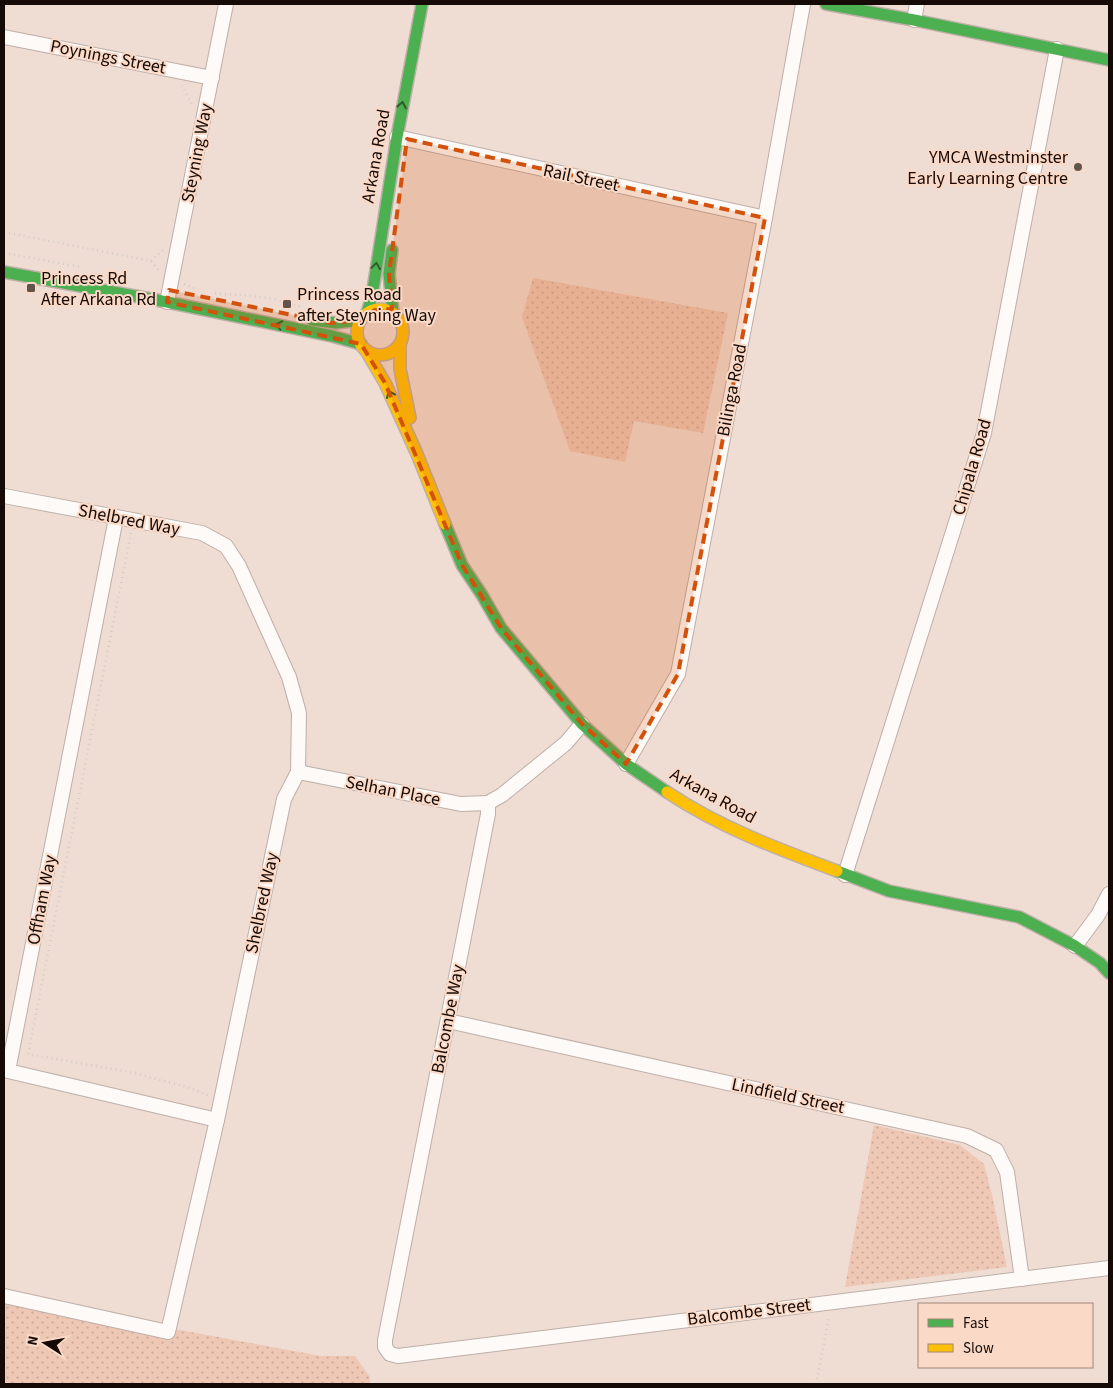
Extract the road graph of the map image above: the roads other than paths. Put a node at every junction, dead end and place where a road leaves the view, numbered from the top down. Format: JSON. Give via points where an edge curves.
{"nodes":[{"id":1,"x":226,"y":4,"type":"edge"},
{"id":2,"x":422,"y":4,"type":"edge"},
{"id":3,"x":803,"y":4,"type":"edge"},
{"id":4,"x":826,"y":4,"type":"edge"},
{"id":5,"x":918,"y":4,"type":"edge"},
{"id":6,"x":914,"y":20,"type":"junction"},
{"id":7,"x":429,"y":26,"type":"dead end"},
{"id":8,"x":4,"y":37,"type":"edge"},
{"id":9,"x":1058,"y":49,"type":"junction"},
{"id":10,"x":1109,"y":60,"type":"edge"},
{"id":11,"x":212,"y":78,"type":"junction"},
{"id":12,"x":402,"y":138,"type":"junction"},
{"id":13,"x":401,"y":185,"type":"dead end"},
{"id":14,"x":765,"y":218,"type":"junction"},
{"id":15,"x":394,"y":239,"type":"dead end"},
{"id":16,"x":4,"y":272,"type":"edge"},
{"id":17,"x":169,"y":291,"type":"junction"},
{"id":18,"x":393,"y":313,"type":"junction"},
{"id":19,"x":306,"y":314,"type":"road end"},
{"id":20,"x":364,"y":316,"type":"junction"},
{"id":21,"x":400,"y":344,"type":"junction"},
{"id":22,"x":363,"y":346,"type":"junction"},
{"id":23,"x":417,"y":454,"type":"junction"},
{"id":24,"x":4,"y":496,"type":"edge"},
{"id":25,"x":116,"y":518,"type":"junction"},
{"id":26,"x":582,"y":724,"type":"junction"},
{"id":27,"x":626,"y":764,"type":"junction"},
{"id":28,"x":298,"y":772,"type":"junction"},
{"id":29,"x":488,"y":803,"type":"junction"},
{"id":30,"x":846,"y":875,"type":"junction"},
{"id":31,"x":1109,"y":894,"type":"edge"},
{"id":32,"x":1075,"y":946,"type":"junction"},
{"id":33,"x":1109,"y":973,"type":"edge"},
{"id":34,"x":448,"y":1022,"type":"junction"},
{"id":35,"x":217,"y":1120,"type":"junction"},
{"id":36,"x":1109,"y":1268,"type":"edge"},
{"id":37,"x":1022,"y":1279,"type":"junction"},
{"id":38,"x":4,"y":1296,"type":"edge"},
{"id":39,"x":390,"y":1354,"type":"joint"}],
"edges":[{"from":1,"to":11,"type":"street","name":"Steyning Way"},
{"from":12,"to":2,"type":"main road","name":"Arkana Road","one_way":true},
{"from":3,"to":14,"type":"street","name":"Bilinga Road"},
{"from":4,"to":6,"type":"main road"},
{"from":5,"to":6,"type":"street"},
{"from":6,"to":9,"type":"main road"},
{"from":7,"to":12,"type":"main road","name":"Arkana Road"},
{"from":8,"to":11,"type":"street","name":"Poynings Street"},
{"from":9,"to":10,"type":"main road"},
{"from":9,"to":30,"type":"street","name":"Chipala Road","via":[[984,433]]},
{"from":11,"to":17,"type":"street","name":"Steyning Way","via":[[170,250]]},
{"from":12,"to":13,"type":"main road","name":"Arkana Road"},
{"from":12,"to":14,"type":"street","name":"Rail Street"},
{"from":20,"to":12,"type":"main road","name":"Arkana Road","one_way":true,"via":[[372,296]]},
{"from":14,"to":27,"type":"street","name":"Bilinga Road","via":[[678,674]]},
{"from":15,"to":18,"type":"main road","via":[[389,274]]},
{"from":16,"to":17,"type":"main road"},
{"from":22,"to":17,"type":"main road","one_way":true},
{"from":18,"to":20,"type":"main road","via":[[384,309]]},
{"from":18,"to":21,"type":"main road","via":[[403,327]]},
{"from":19,"to":20,"type":"main road","via":[[332,323],[346,323]]},
{"from":20,"to":22,"type":"main road","via":[[358,327]]},
{"from":21,"to":22,"type":"main road","via":[[390,353],[383,354],[376,354]]},
{"from":21,"to":23,"type":"main road","name":"Arkana Road","via":[[400,369]]},
{"from":23,"to":22,"type":"main road","name":"Arkana Road","one_way":true,"via":[[385,383]]},
{"from":23,"to":26,"type":"main road","name":"Arkana Road","via":[[462,565],[501,628]]},
{"from":24,"to":25,"type":"street","name":"Shelbred Way"},
{"from":25,"to":28,"type":"street","name":"Shelbred Way","via":[[202,534],[226,546],[239,566],[289,676],[298,713]]},
{"from":25,"to":35,"type":"street","name":"Offham Way","via":[[8,1071]]},
{"from":26,"to":27,"type":"main road","name":"Arkana Road"},
{"from":26,"to":29,"type":"street","via":[[566,742]]},
{"from":27,"to":30,"type":"main road","name":"Arkana Road","via":[[688,806],[764,843]]},
{"from":28,"to":29,"type":"street","name":"Selhan Place","via":[[461,804]]},
{"from":28,"to":35,"type":"street","name":"Shelbred Way","via":[[284,799]]},
{"from":29,"to":34,"type":"street","name":"Balcombe Way"},
{"from":30,"to":32,"type":"main road","name":"Arkana Road","via":[[889,891],[1019,918]]},
{"from":31,"to":32,"type":"street"},
{"from":32,"to":33,"type":"main road","name":"Arkana Road"},
{"from":34,"to":37,"type":"street","name":"Lindfield Street","via":[[967,1136],[996,1150],[1008,1172]]},
{"from":34,"to":39,"type":"street","name":"Balcombe Way","via":[[384,1340],[384,1347]]},
{"from":35,"to":38,"type":"street","name":"Shelbred Way","via":[[168,1332]]},
{"from":36,"to":37,"type":"street","name":"Balcombe Street"},
{"from":37,"to":39,"type":"street","name":"Balcombe Street","via":[[398,1356]]}]}
